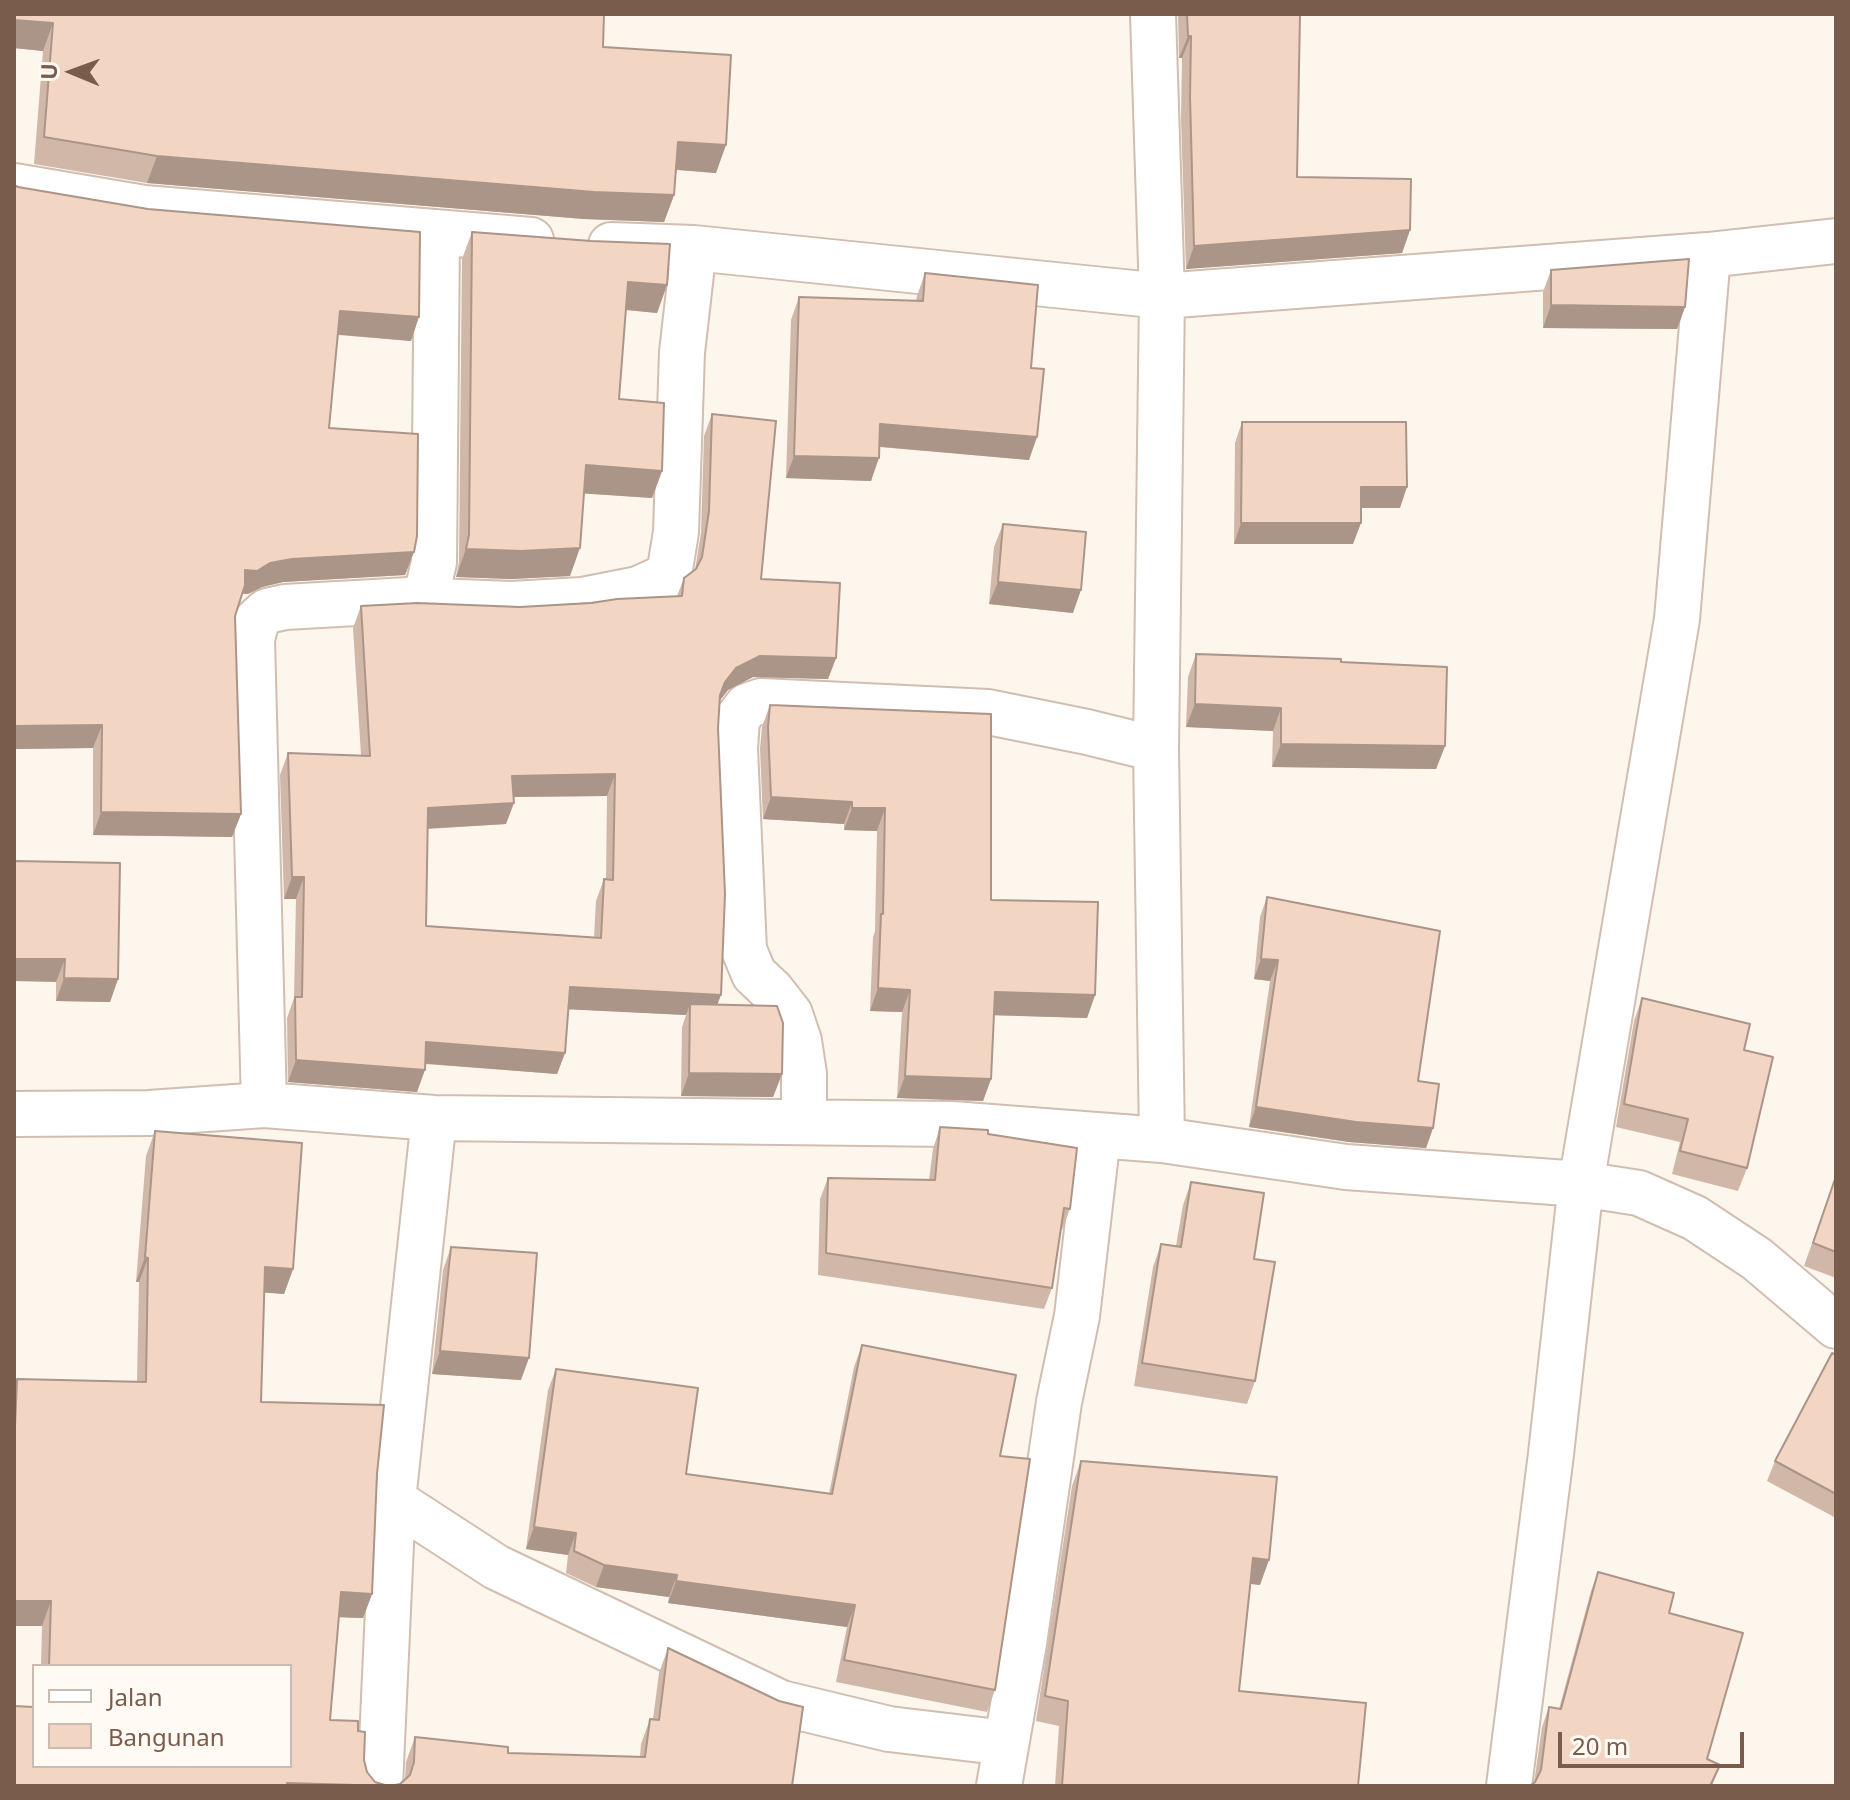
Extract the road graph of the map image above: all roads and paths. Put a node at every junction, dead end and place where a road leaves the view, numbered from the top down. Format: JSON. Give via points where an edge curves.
{"nodes":[{"id":1,"x":1153,"y":14,"type":"edge"},
{"id":2,"x":14,"y":186,"type":"edge"},
{"id":3,"x":437,"y":234,"type":"junction"},
{"id":4,"x":1836,"y":241,"type":"edge"},
{"id":5,"x":694,"y":248,"type":"junction"},
{"id":6,"x":1708,"y":255,"type":"junction"},
{"id":7,"x":1162,"y":296,"type":"junction"},
{"id":8,"x":409,"y":600,"type":"junction"},
{"id":9,"x":1156,"y":749,"type":"junction"},
{"id":10,"x":264,"y":1105,"type":"junction"},
{"id":11,"x":14,"y":1114,"type":"edge"},
{"id":12,"x":434,"y":1118,"type":"junction"},
{"id":13,"x":804,"y":1121,"type":"junction"},
{"id":14,"x":1098,"y":1136,"type":"junction"},
{"id":15,"x":1162,"y":1140,"type":"junction"},
{"id":16,"x":1581,"y":1184,"type":"junction"},
{"id":17,"x":1836,"y":1326,"type":"edge"},
{"id":18,"x":393,"y":1500,"type":"junction"},
{"id":19,"x":1006,"y":1743,"type":"junction"},
{"id":20,"x":380,"y":1786,"type":"edge"},
{"id":21,"x":999,"y":1786,"type":"edge"},
{"id":22,"x":1509,"y":1786,"type":"edge"}],
"edges":[{"from":1,"to":7,"type":"street"},
{"from":2,"to":3,"type":"street","via":[[144,208]]},
{"from":3,"to":5,"type":"street"},
{"from":3,"to":8,"type":"street","via":[[434,562],[428,588]]},
{"from":4,"to":6,"type":"street"},
{"from":5,"to":7,"type":"street"},
{"from":5,"to":8,"type":"street","via":[[682,352],[676,532],[669,575],[638,589],[582,600]]},
{"from":6,"to":7,"type":"street"},
{"from":6,"to":16,"type":"street","via":[[1677,619]]},
{"from":7,"to":9,"type":"street"},
{"from":8,"to":10,"type":"street","via":[[285,607],[257,620],[252,659]]},
{"from":9,"to":13,"type":"street","via":[[988,712],[761,701],[747,706],[737,719],[735,749],[744,950],[754,974],[790,1014],[804,1074]]},
{"from":9,"to":15,"type":"street"},
{"from":10,"to":11,"type":"street"},
{"from":10,"to":12,"type":"street"},
{"from":12,"to":13,"type":"street"},
{"from":12,"to":18,"type":"street"},
{"from":13,"to":14,"type":"street","via":[[952,1124]]},
{"from":14,"to":15,"type":"street"},
{"from":14,"to":19,"type":"street","via":[[1077,1316]]},
{"from":15,"to":16,"type":"street","via":[[1346,1167]]},
{"from":16,"to":17,"type":"street","via":[[1639,1193],[1695,1218],[1757,1259]]},
{"from":16,"to":22,"type":"street"},
{"from":18,"to":19,"type":"street","via":[[496,1567],[781,1703],[889,1729]]},
{"from":18,"to":20,"type":"street"},
{"from":19,"to":21,"type":"street"}]}
